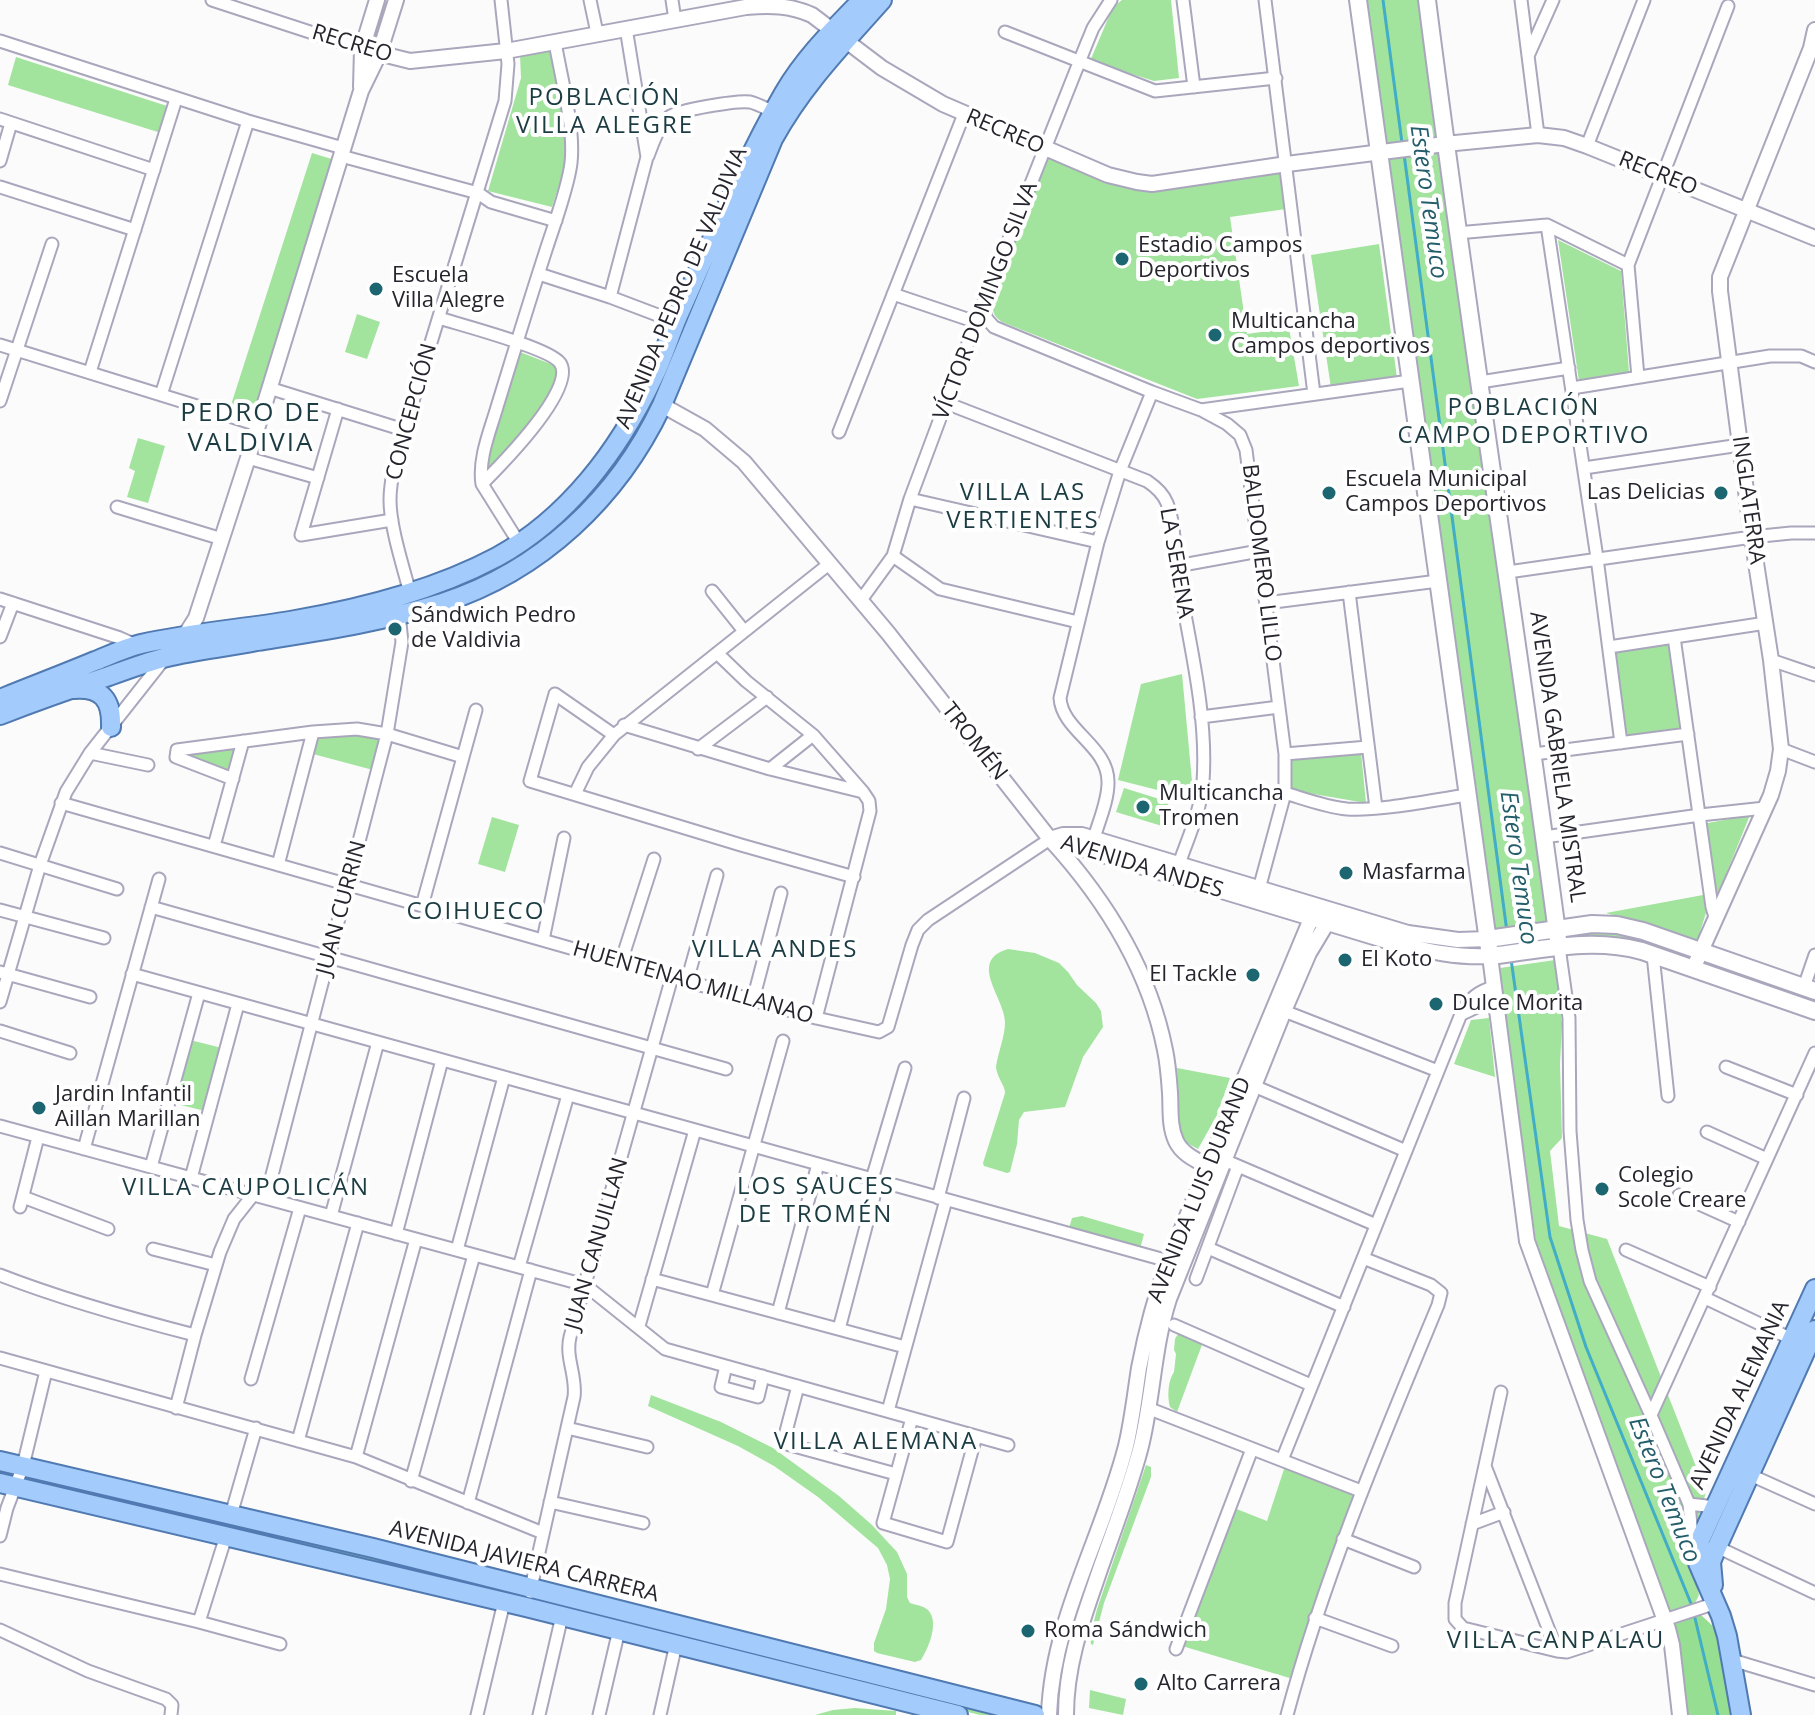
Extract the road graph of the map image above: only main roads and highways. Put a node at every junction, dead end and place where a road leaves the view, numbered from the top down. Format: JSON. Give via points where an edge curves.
{"nodes":[{"id":1,"x":862,"y":0,"type":"edge"},
{"id":2,"x":882,"y":0,"type":"edge"},
{"id":3,"x":1358,"y":0,"type":"edge"},
{"id":4,"x":1427,"y":0,"type":"edge"},
{"id":5,"x":839,"y":35,"type":"junction"},
{"id":6,"x":662,"y":405,"type":"junction"},
{"id":7,"x":625,"y":430,"type":"junction"},
{"id":8,"x":67,"y":690,"type":"junction"},
{"id":9,"x":0,"y":699,"type":"edge"},
{"id":10,"x":0,"y":715,"type":"edge"},
{"id":11,"x":111,"y":727,"type":"road end"},
{"id":12,"x":1556,"y":929,"type":"junction"},
{"id":13,"x":1492,"y":938,"type":"junction"},
{"id":14,"x":1559,"y":947,"type":"junction"},
{"id":15,"x":1810,"y":989,"type":"edge"},
{"id":16,"x":1815,"y":1011,"type":"edge"},
{"id":17,"x":1815,"y":1289,"type":"edge"},
{"id":18,"x":1807,"y":1342,"type":"edge"},
{"id":19,"x":0,"y":1461,"type":"edge"},
{"id":20,"x":1742,"y":1471,"type":"junction"},
{"id":21,"x":7,"y":1485,"type":"edge"},
{"id":22,"x":1711,"y":1605,"type":"junction"},
{"id":23,"x":958,"y":1715,"type":"edge"},
{"id":24,"x":1035,"y":1715,"type":"edge"},
{"id":25,"x":1741,"y":1715,"type":"edge"}],
"edges":[{"from":1,"to":5,"type":"main road","name":"AVENIDA PEDRO DE VALDIVIA"},
{"from":2,"to":5,"type":"main road","name":"AVENIDA PEDRO DE VALDIVIA"},
{"from":3,"to":13,"type":"main road"},
{"from":4,"to":12,"type":"main road","name":"AVENIDA GABRIELA MISTRAL"},
{"from":5,"to":6,"type":"main road","name":"AVENIDA PEDRO DE VALDIVIA","via":[[773,139]]},
{"from":5,"to":7,"type":"main road","name":"AVENIDA PEDRO DE VALDIVIA","via":[[819,45],[774,112]]},
{"from":6,"to":7,"type":"main road","via":[[641,412]]},
{"from":6,"to":8,"type":"main road","name":"AVENIDA PEDRO DE VALDIVIA","via":[[616,481],[587,514],[551,545],[488,585],[399,614],[166,657]]},
{"from":7,"to":9,"type":"main road","name":"AVENIDA PEDRO DE VALDIVIA","via":[[580,492],[553,518],[480,566],[410,593],[343,610],[136,645]]},
{"from":8,"to":10,"type":"main road","name":"AVENIDA PEDRO DE VALDIVIA"},
{"from":8,"to":11,"type":"main road","via":[[101,695],[109,704]]},
{"from":12,"to":13,"type":"main road","name":"AVENIDA ANDES"},
{"from":12,"to":14,"type":"main road","name":"AVENIDA GABRIELA MISTRAL"},
{"from":12,"to":15,"type":"main road","name":"AVENIDA ANDES","via":[[1592,924],[1643,931]]},
{"from":13,"to":14,"type":"main road","name":"AVENIDA ANDES","via":[[1495,955]]},
{"from":14,"to":16,"type":"main road","name":"AVENIDA ANDES","via":[[1593,943],[1630,948]]},
{"from":17,"to":18,"type":"main road","name":"AVENIDA ALEMANIA"},
{"from":18,"to":20,"type":"main road","name":"AVENIDA ALEMANIA"},
{"from":19,"to":24,"type":"main road","name":"AVENIDA JAVIERA CARRERA","via":[[373,1548]]},
{"from":20,"to":22,"type":"main road","name":"AVENIDA ALEMANIA","via":[[1711,1562]]},
{"from":20,"to":22,"type":"main road","name":"AVENIDA ALEMANIA","via":[[1715,1507],[1700,1540],[1698,1563]]},
{"from":21,"to":23,"type":"main road","name":"AVENIDA JAVIERA CARRERA"},
{"from":22,"to":25,"type":"main road","via":[[1727,1636]]}]}
